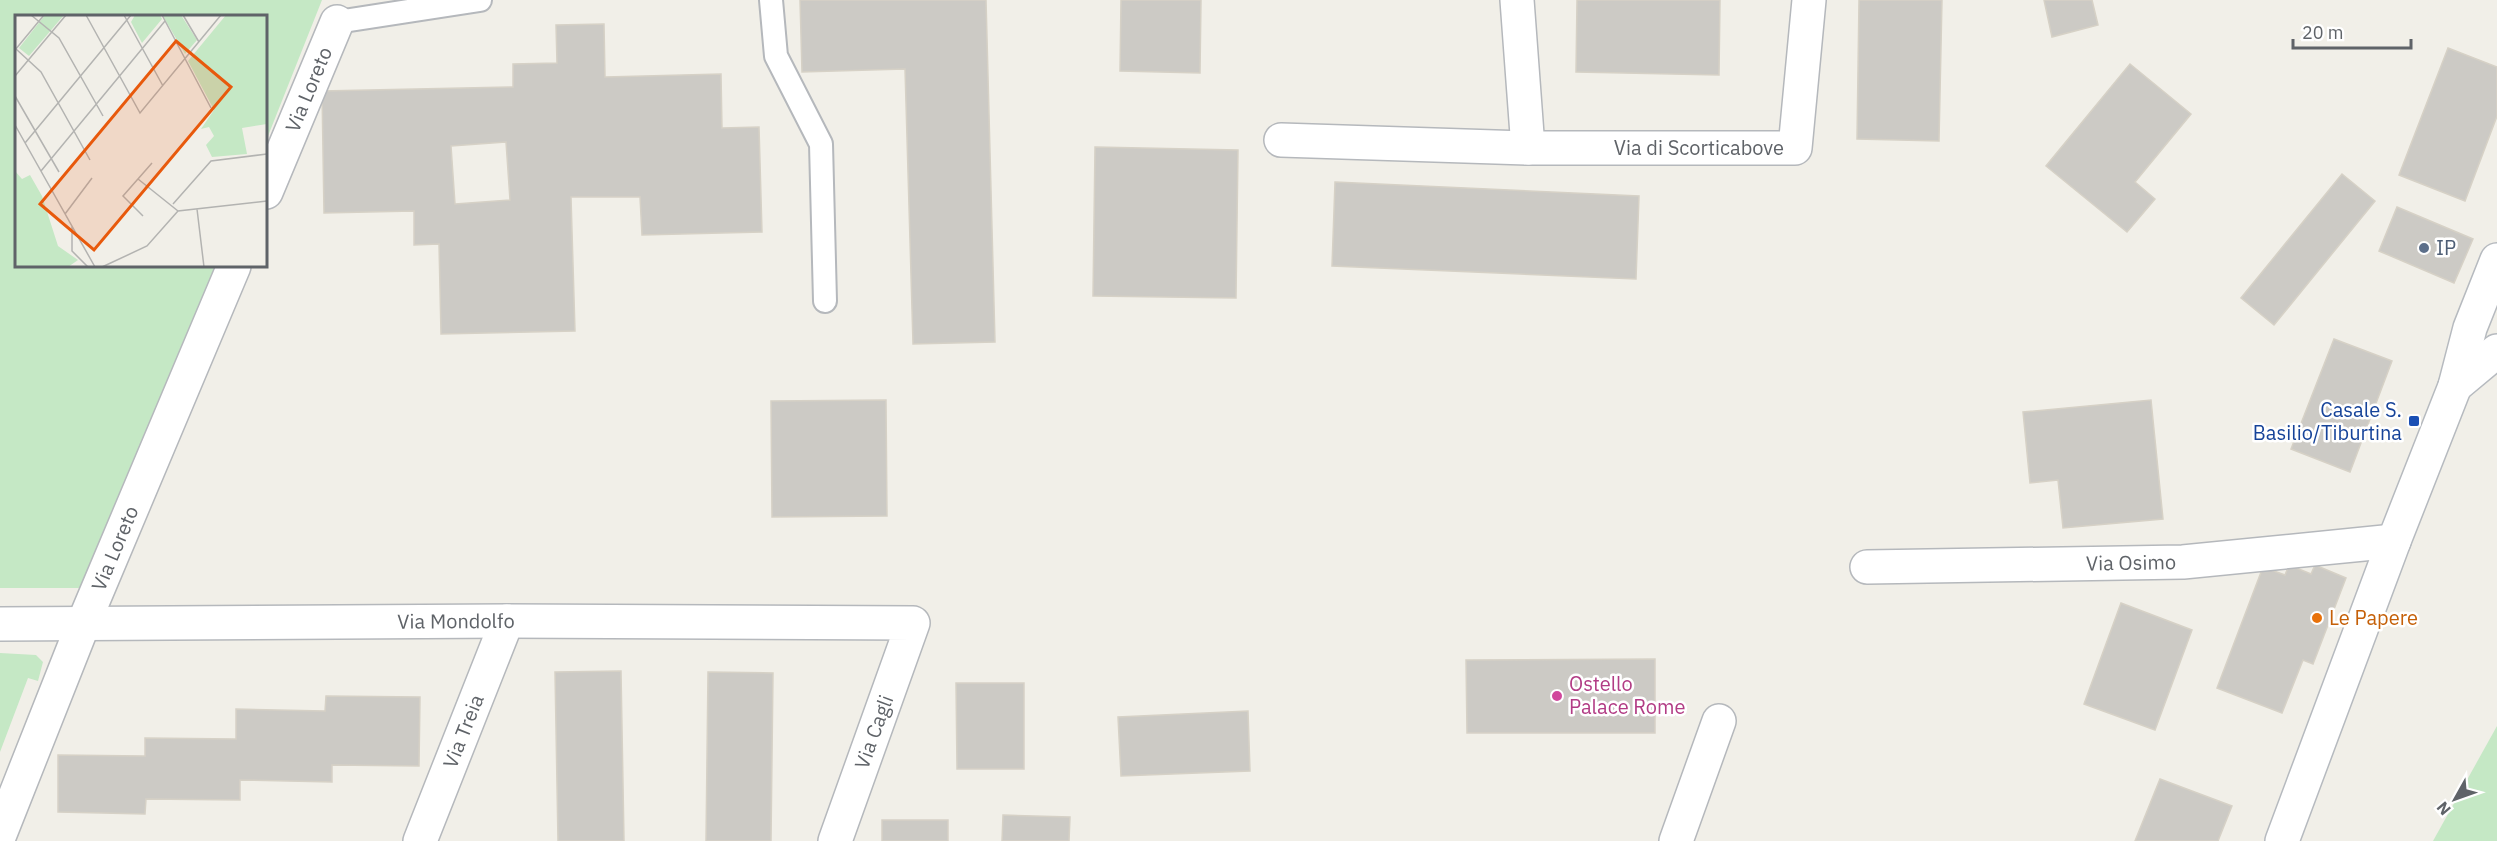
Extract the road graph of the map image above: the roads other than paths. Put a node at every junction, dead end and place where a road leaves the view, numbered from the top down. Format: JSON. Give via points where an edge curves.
{"nodes":[{"id":1,"x":480,"y":0,"type":"edge"},
{"id":2,"x":771,"y":0,"type":"edge"},
{"id":3,"x":1517,"y":0,"type":"edge"},
{"id":4,"x":1809,"y":0,"type":"edge"},
{"id":5,"x":337,"y":21,"type":"joint"},
{"id":6,"x":1281,"y":140,"type":"dead end"},
{"id":7,"x":1528,"y":148,"type":"junction"},
{"id":8,"x":267,"y":190,"type":"edge"},
{"id":9,"x":2497,"y":260,"type":"edge"},
{"id":10,"x":234,"y":267,"type":"edge"},
{"id":11,"x":825,"y":301,"type":"dead end"},
{"id":12,"x":2497,"y":351,"type":"edge"},
{"id":13,"x":2455,"y":386,"type":"junction"},
{"id":14,"x":2394,"y":541,"type":"junction"},
{"id":15,"x":1867,"y":567,"type":"dead end"},
{"id":16,"x":507,"y":621,"type":"junction"},
{"id":17,"x":84,"y":622,"type":"junction"},
{"id":18,"x":913,"y":623,"type":"joint"},
{"id":19,"x":0,"y":624,"type":"edge"},
{"id":20,"x":1719,"y":722,"type":"dead end"},
{"id":21,"x":0,"y":834,"type":"edge"},
{"id":22,"x":420,"y":841,"type":"edge"},
{"id":23,"x":835,"y":841,"type":"edge"},
{"id":24,"x":1676,"y":841,"type":"edge"},
{"id":25,"x":2282,"y":841,"type":"edge"}],
"edges":[{"from":1,"to":5,"type":"lane"},
{"from":2,"to":11,"type":"lane","via":[[776,56],[821,144]]},
{"from":3,"to":7,"type":"street"},
{"from":4,"to":7,"type":"street","name":"Via di Scorticabove","via":[[1795,148]]},
{"from":5,"to":8,"type":"street","name":"Via Loreto"},
{"from":6,"to":7,"type":"street","name":"Via di Scorticabove"},
{"from":9,"to":13,"type":"street","via":[[2470,328]]},
{"from":10,"to":17,"type":"street","name":"Via Loreto"},
{"from":12,"to":13,"type":"street"},
{"from":13,"to":14,"type":"street"},
{"from":14,"to":15,"type":"street","name":"Via Osimo","via":[[2183,562]]},
{"from":14,"to":25,"type":"street"},
{"from":16,"to":17,"type":"street","name":"Via Mondolfo"},
{"from":16,"to":18,"type":"street","name":"Via Mondolfo"},
{"from":16,"to":22,"type":"street","name":"Via Treia"},
{"from":17,"to":19,"type":"street","name":"Via Mondolfo"},
{"from":17,"to":21,"type":"street","name":"Via Loreto"},
{"from":18,"to":23,"type":"street","name":"Via Cagli"},
{"from":20,"to":24,"type":"street"}]}
